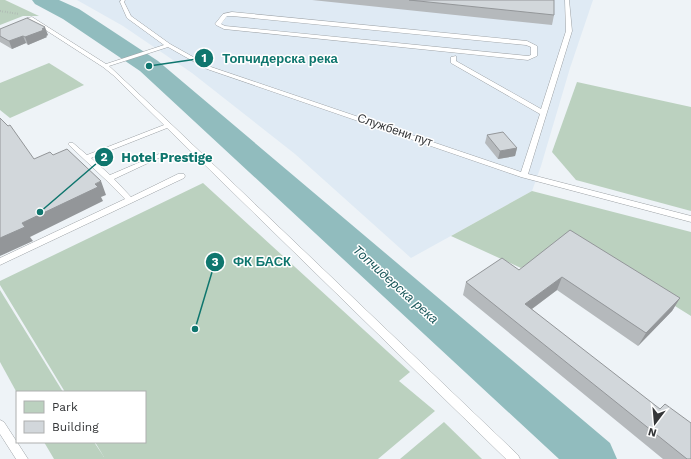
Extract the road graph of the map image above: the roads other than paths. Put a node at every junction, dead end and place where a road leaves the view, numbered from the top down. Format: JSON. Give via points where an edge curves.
{"nodes":[{"id":1,"x":123,"y":0,"type":"edge"},
{"id":2,"x":567,"y":0,"type":"edge"},
{"id":3,"x":30,"y":18,"type":"edge"},
{"id":4,"x":457,"y":36,"type":"joint"},
{"id":5,"x":168,"y":46,"type":"junction"},
{"id":6,"x":454,"y":57,"type":"dead end"},
{"id":7,"x":105,"y":66,"type":"junction"},
{"id":8,"x":543,"y":113,"type":"junction"},
{"id":9,"x":169,"y":125,"type":"junction"},
{"id":10,"x":71,"y":144,"type":"dead end"},
{"id":11,"x":161,"y":155,"type":"dead end"},
{"id":12,"x":87,"y":157,"type":"junction"},
{"id":13,"x":524,"y":175,"type":"junction"},
{"id":14,"x":180,"y":176,"type":"dead end"},
{"id":15,"x":110,"y":178,"type":"junction"},
{"id":16,"x":129,"y":199,"type":"junction"},
{"id":17,"x":691,"y":219,"type":"edge"},
{"id":18,"x":0,"y":262,"type":"edge"},
{"id":19,"x":0,"y":425,"type":"edge"},
{"id":20,"x":22,"y":459,"type":"edge"},
{"id":21,"x":514,"y":459,"type":"edge"}],
"edges":[{"from":1,"to":5,"type":"lane","name":"Службени пут","via":[[129,16]]},
{"from":2,"to":8,"type":"lane","via":[[569,31]]},
{"from":3,"to":7,"type":"lane"},
{"from":4,"to":4,"type":"lane","via":[[232,14],[225,15],[218,24],[224,27],[521,58],[534,56],[534,46],[527,43]]},
{"from":5,"to":7,"type":"lane"},
{"from":5,"to":13,"type":"lane","name":"Службени пут","via":[[209,68]]},
{"from":6,"to":8,"type":"lane","via":[[453,62]]},
{"from":7,"to":9,"type":"lane"},
{"from":8,"to":13,"type":"lane"},
{"from":9,"to":12,"type":"lane"},
{"from":9,"to":21,"type":"lane"},
{"from":10,"to":12,"type":"lane"},
{"from":11,"to":15,"type":"lane"},
{"from":12,"to":15,"type":"lane"},
{"from":13,"to":17,"type":"lane","name":"Службени пут"},
{"from":14,"to":16,"type":"lane"},
{"from":15,"to":16,"type":"lane"},
{"from":16,"to":18,"type":"lane"},
{"from":19,"to":20,"type":"lane"}]}
